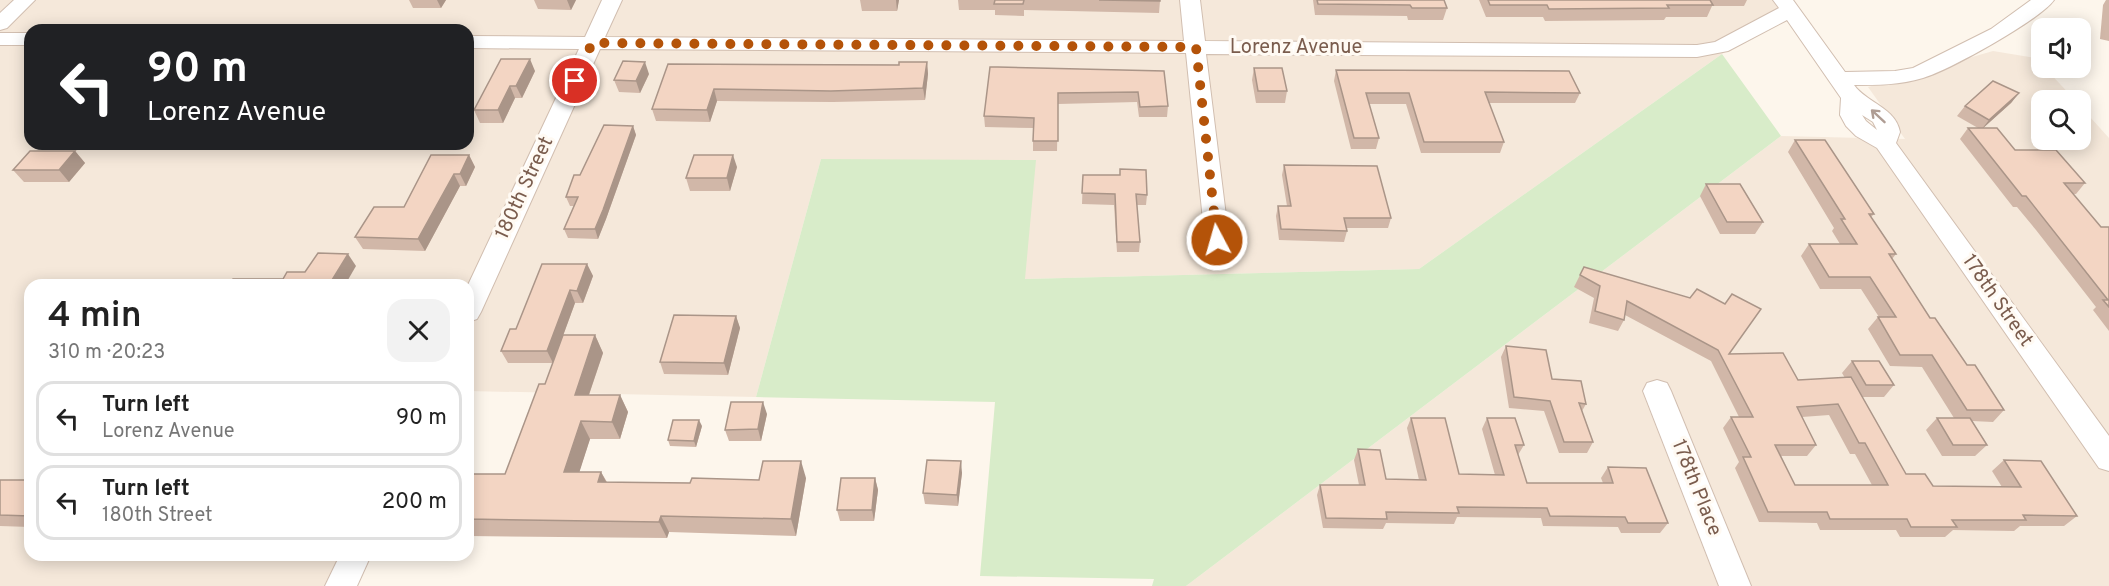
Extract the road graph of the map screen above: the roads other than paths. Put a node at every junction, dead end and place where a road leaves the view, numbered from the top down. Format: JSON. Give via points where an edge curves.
{"nodes":[{"id":1,"x":25,"y":0,"type":"edge"},
{"id":2,"x":612,"y":0,"type":"edge"},
{"id":3,"x":1190,"y":0,"type":"edge"},
{"id":4,"x":2044,"y":0,"type":"edge"},
{"id":5,"x":1787,"y":5,"type":"edge"},
{"id":6,"x":0,"y":24,"type":"edge"},
{"id":7,"x":0,"y":39,"type":"edge"},
{"id":8,"x":24,"y":39,"type":"edge"},
{"id":9,"x":474,"y":42,"type":"edge"},
{"id":10,"x":592,"y":43,"type":"junction"},
{"id":11,"x":1196,"y":47,"type":"junction"},
{"id":12,"x":1838,"y":79,"type":"junction"},
{"id":13,"x":1217,"y":240,"type":"dead end"},
{"id":14,"x":474,"y":299,"type":"edge"},
{"id":15,"x":1657,"y":391,"type":"dead end"},
{"id":16,"x":2109,"y":459,"type":"edge"},
{"id":17,"x":353,"y":561,"type":"edge"},
{"id":18,"x":341,"y":586,"type":"edge"},
{"id":19,"x":1735,"y":586,"type":"edge"}],
"edges":[{"from":1,"to":6,"type":"street"},
{"from":2,"to":10,"type":"street","name":"180th Street"},
{"from":3,"to":11,"type":"street"},
{"from":4,"to":12,"type":"street","via":[[1998,33],[1919,74]]},
{"from":5,"to":11,"type":"street","name":"Lorenz Avenue","via":[[1721,47],[1709,50]]},
{"from":5,"to":12,"type":"street","name":"178th Street"},
{"from":7,"to":8,"type":"street"},
{"from":9,"to":10,"type":"street","name":"Lorenz Avenue"},
{"from":10,"to":11,"type":"street","name":"Lorenz Avenue"},
{"from":10,"to":14,"type":"street","name":"180th Street"},
{"from":11,"to":13,"type":"street"},
{"from":12,"to":16,"type":"street","name":"178th Street","via":[[1852,98],[1850,112],[1854,121],[1885,143]]},
{"from":15,"to":19,"type":"street","name":"178th Place"},
{"from":17,"to":18,"type":"street"}]}
